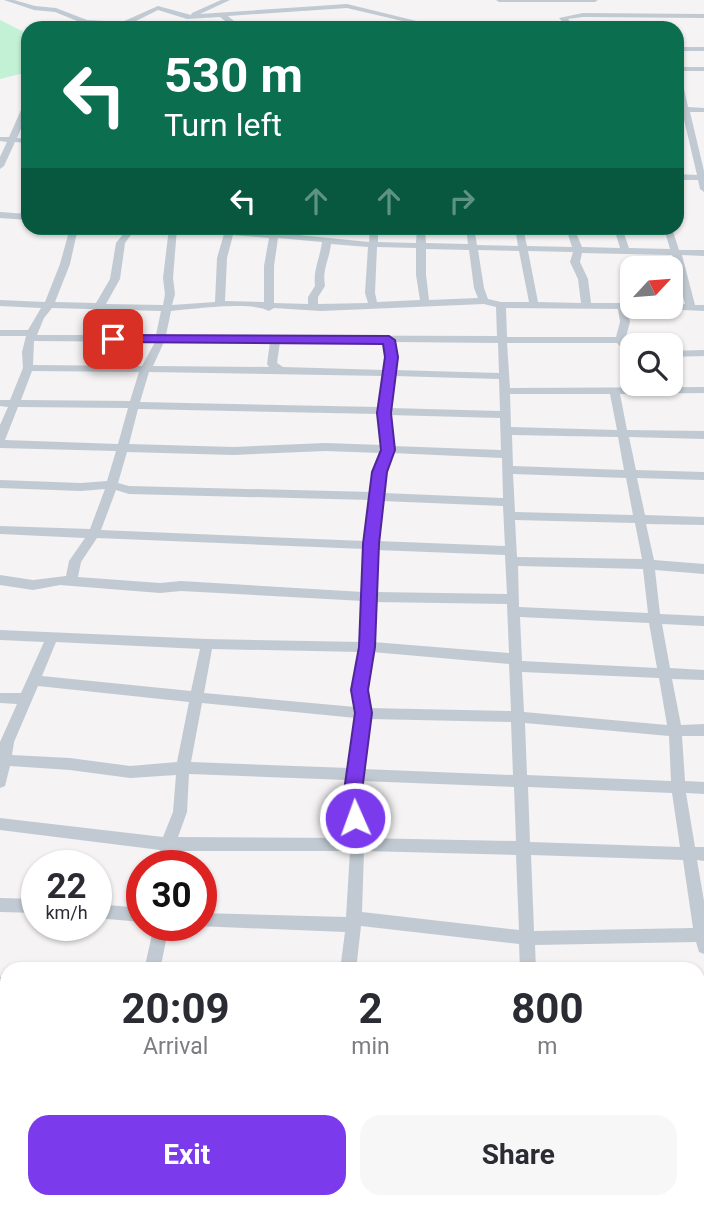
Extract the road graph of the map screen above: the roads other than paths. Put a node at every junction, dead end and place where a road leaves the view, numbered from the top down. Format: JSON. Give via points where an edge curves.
{"nodes":[{"id":1,"x":7,"y":0,"type":"edge"},
{"id":2,"x":227,"y":0,"type":"edge"},
{"id":3,"x":499,"y":0,"type":"edge"},
{"id":4,"x":595,"y":0,"type":"edge"},
{"id":5,"x":221,"y":14,"type":"junction"},
{"id":6,"x":704,"y":16,"type":"edge"},
{"id":7,"x":185,"y":19,"type":"junction"},
{"id":8,"x":78,"y":21,"type":"edge"},
{"id":9,"x":130,"y":21,"type":"edge"},
{"id":10,"x":230,"y":21,"type":"edge"},
{"id":11,"x":411,"y":21,"type":"edge"},
{"id":12,"x":566,"y":21,"type":"edge"},
{"id":13,"x":684,"y":49,"type":"edge"},
{"id":14,"x":704,"y":49,"type":"edge"},
{"id":15,"x":684,"y":69,"type":"edge"},
{"id":16,"x":704,"y":69,"type":"edge"},
{"id":17,"x":684,"y":109,"type":"edge"},
{"id":18,"x":704,"y":110,"type":"edge"},
{"id":19,"x":684,"y":119,"type":"edge"},
{"id":20,"x":21,"y":120,"type":"edge"},
{"id":21,"x":0,"y":139,"type":"edge"},
{"id":22,"x":13,"y":140,"type":"junction"},
{"id":23,"x":21,"y":141,"type":"edge"},
{"id":24,"x":0,"y":166,"type":"edge"},
{"id":25,"x":684,"y":177,"type":"edge"},
{"id":26,"x":702,"y":178,"type":"edge"},
{"id":27,"x":704,"y":189,"type":"edge"},
{"id":28,"x":0,"y":215,"type":"edge"},
{"id":29,"x":21,"y":216,"type":"edge"},
{"id":30,"x":72,"y":235,"type":"edge"},
{"id":31,"x":127,"y":235,"type":"edge"},
{"id":32,"x":173,"y":235,"type":"edge"},
{"id":33,"x":229,"y":235,"type":"edge"},
{"id":34,"x":274,"y":235,"type":"edge"},
{"id":35,"x":293,"y":235,"type":"edge"},
{"id":36,"x":321,"y":235,"type":"edge"},
{"id":37,"x":374,"y":235,"type":"edge"},
{"id":38,"x":421,"y":235,"type":"edge"},
{"id":39,"x":470,"y":235,"type":"edge"},
{"id":40,"x":520,"y":235,"type":"edge"},
{"id":41,"x":573,"y":235,"type":"edge"},
{"id":42,"x":620,"y":235,"type":"edge"},
{"id":43,"x":670,"y":235,"type":"edge"},
{"id":44,"x":323,"y":240,"type":"junction"},
{"id":45,"x":375,"y":245,"type":"junction"},
{"id":46,"x":422,"y":246,"type":"junction"},
{"id":47,"x":471,"y":247,"type":"junction"},
{"id":48,"x":523,"y":248,"type":"junction"},
{"id":49,"x":578,"y":250,"type":"junction"},
{"id":50,"x":625,"y":251,"type":"junction"},
{"id":51,"x":675,"y":252,"type":"junction"},
{"id":52,"x":704,"y":253,"type":"edge"},
{"id":53,"x":484,"y":301,"type":"junction"},
{"id":54,"x":0,"y":303,"type":"edge"},
{"id":55,"x":425,"y":304,"type":"junction"},
{"id":56,"x":49,"y":305,"type":"junction"},
{"id":57,"x":220,"y":305,"type":"junction"},
{"id":58,"x":373,"y":305,"type":"junction"},
{"id":59,"x":500,"y":305,"type":"junction"},
{"id":60,"x":534,"y":305,"type":"junction"},
{"id":61,"x":586,"y":305,"type":"junction"},
{"id":62,"x":99,"y":307,"type":"junction"},
{"id":63,"x":168,"y":307,"type":"junction"},
{"id":64,"x":269,"y":307,"type":"junction"},
{"id":65,"x":620,"y":307,"type":"edge"},
{"id":66,"x":683,"y":307,"type":"edge"},
{"id":67,"x":691,"y":307,"type":"junction"},
{"id":68,"x":321,"y":308,"type":"junction"},
{"id":69,"x":704,"y":308,"type":"edge"},
{"id":70,"x":0,"y":332,"type":"edge"},
{"id":71,"x":32,"y":336,"type":"junction"},
{"id":72,"x":160,"y":338,"type":"junction"},
{"id":73,"x":275,"y":338,"type":"junction"},
{"id":74,"x":502,"y":339,"type":"junction"},
{"id":75,"x":389,"y":340,"type":"junction"},
{"id":76,"x":620,"y":340,"type":"edge"},
{"id":77,"x":704,"y":353,"type":"edge"},
{"id":78,"x":683,"y":354,"type":"edge"},
{"id":79,"x":28,"y":368,"type":"junction"},
{"id":80,"x":144,"y":370,"type":"junction"},
{"id":81,"x":281,"y":370,"type":"junction"},
{"id":82,"x":390,"y":373,"type":"junction"},
{"id":83,"x":503,"y":376,"type":"junction"},
{"id":84,"x":614,"y":389,"type":"junction"},
{"id":85,"x":704,"y":390,"type":"edge"},
{"id":86,"x":503,"y":391,"type":"junction"},
{"id":87,"x":0,"y":403,"type":"edge"},
{"id":88,"x":14,"y":403,"type":"junction"},
{"id":89,"x":134,"y":407,"type":"junction"},
{"id":90,"x":384,"y":413,"type":"junction"},
{"id":91,"x":505,"y":415,"type":"junction"},
{"id":92,"x":506,"y":431,"type":"junction"},
{"id":93,"x":624,"y":434,"type":"junction"},
{"id":94,"x":704,"y":435,"type":"edge"},
{"id":95,"x":0,"y":439,"type":"edge"},
{"id":96,"x":0,"y":444,"type":"edge"},
{"id":97,"x":123,"y":447,"type":"junction"},
{"id":98,"x":388,"y":450,"type":"junction"},
{"id":99,"x":506,"y":454,"type":"junction"},
{"id":100,"x":508,"y":470,"type":"junction"},
{"id":101,"x":633,"y":475,"type":"junction"},
{"id":102,"x":704,"y":476,"type":"edge"},
{"id":103,"x":0,"y":484,"type":"edge"},
{"id":104,"x":112,"y":485,"type":"junction"},
{"id":105,"x":377,"y":496,"type":"junction"},
{"id":106,"x":510,"y":509,"type":"junction"},
{"id":107,"x":642,"y":519,"type":"junction"},
{"id":108,"x":704,"y":521,"type":"edge"},
{"id":109,"x":0,"y":530,"type":"edge"},
{"id":110,"x":94,"y":533,"type":"junction"},
{"id":111,"x":371,"y":544,"type":"junction"},
{"id":112,"x":512,"y":556,"type":"junction"},
{"id":113,"x":649,"y":566,"type":"junction"},
{"id":114,"x":704,"y":569,"type":"edge"},
{"id":115,"x":0,"y":580,"type":"edge"},
{"id":116,"x":71,"y":581,"type":"junction"},
{"id":117,"x":370,"y":597,"type":"junction"},
{"id":118,"x":514,"y":606,"type":"junction"},
{"id":119,"x":655,"y":621,"type":"junction"},
{"id":120,"x":704,"y":621,"type":"edge"},
{"id":121,"x":0,"y":635,"type":"edge"},
{"id":122,"x":52,"y":637,"type":"junction"},
{"id":123,"x":207,"y":644,"type":"junction"},
{"id":124,"x":367,"y":647,"type":"junction"},
{"id":125,"x":516,"y":663,"type":"junction"},
{"id":126,"x":664,"y":671,"type":"junction"},
{"id":127,"x":704,"y":675,"type":"edge"},
{"id":128,"x":33,"y":680,"type":"junction"},
{"id":129,"x":197,"y":697,"type":"junction"},
{"id":130,"x":0,"y":698,"type":"edge"},
{"id":131,"x":27,"y":699,"type":"junction"},
{"id":132,"x":363,"y":713,"type":"junction"},
{"id":133,"x":518,"y":717,"type":"junction"},
{"id":134,"x":704,"y":730,"type":"edge"},
{"id":135,"x":675,"y":731,"type":"junction"},
{"id":136,"x":2,"y":760,"type":"edge"},
{"id":137,"x":183,"y":768,"type":"junction"},
{"id":138,"x":355,"y":773,"type":"junction"},
{"id":139,"x":521,"y":781,"type":"junction"},
{"id":140,"x":0,"y":782,"type":"edge"},
{"id":141,"x":678,"y":786,"type":"junction"},
{"id":142,"x":704,"y":788,"type":"edge"},
{"id":143,"x":0,"y":824,"type":"edge"},
{"id":144,"x":168,"y":844,"type":"junction"},
{"id":145,"x":357,"y":845,"type":"junction"},
{"id":146,"x":524,"y":848,"type":"junction"},
{"id":147,"x":167,"y":850,"type":"edge"},
{"id":148,"x":697,"y":854,"type":"edge"},
{"id":149,"x":0,"y":905,"type":"edge"},
{"id":150,"x":21,"y":906,"type":"edge"},
{"id":151,"x":217,"y":920,"type":"edge"},
{"id":152,"x":354,"y":922,"type":"junction"},
{"id":153,"x":527,"y":938,"type":"junction"},
{"id":154,"x":703,"y":939,"type":"edge"},
{"id":155,"x":158,"y":941,"type":"edge"},
{"id":156,"x":154,"y":962,"type":"edge"},
{"id":157,"x":349,"y":962,"type":"edge"},
{"id":158,"x":528,"y":962,"type":"edge"}],
"edges":[{"from":1,"to":8,"type":"street","via":[[55,10]]},
{"from":2,"to":7,"type":"street"},
{"from":3,"to":4,"type":"street"},
{"from":5,"to":7,"type":"street"},
{"from":5,"to":10,"type":"street"},
{"from":5,"to":11,"type":"street","via":[[346,6]]},
{"from":6,"to":12,"type":"street","via":[[583,15],[563,18]]},
{"from":7,"to":9,"type":"street","via":[[158,8]]},
{"from":13,"to":14,"type":"street"},
{"from":15,"to":16,"type":"street"},
{"from":17,"to":18,"type":"street"},
{"from":19,"to":26,"type":"street"},
{"from":20,"to":22,"type":"street"},
{"from":21,"to":22,"type":"street"},
{"from":22,"to":23,"type":"street"},
{"from":22,"to":24,"type":"street"},
{"from":25,"to":26,"type":"street"},
{"from":26,"to":27,"type":"street"},
{"from":28,"to":29,"type":"street"},
{"from":30,"to":56,"type":"street"},
{"from":31,"to":62,"type":"street","via":[[121,243],[115,279]]},
{"from":32,"to":63,"type":"street"},
{"from":33,"to":57,"type":"street","via":[[222,258]]},
{"from":34,"to":64,"type":"street"},
{"from":35,"to":44,"type":"street"},
{"from":36,"to":44,"type":"street"},
{"from":37,"to":45,"type":"street"},
{"from":38,"to":46,"type":"street"},
{"from":39,"to":47,"type":"street"},
{"from":40,"to":48,"type":"street"},
{"from":41,"to":49,"type":"street"},
{"from":42,"to":50,"type":"street"},
{"from":43,"to":51,"type":"street"},
{"from":44,"to":45,"type":"street"},
{"from":44,"to":68,"type":"street","via":[[320,286],[313,297],[313,306]]},
{"from":45,"to":46,"type":"street"},
{"from":45,"to":58,"type":"street"},
{"from":46,"to":47,"type":"street"},
{"from":46,"to":55,"type":"street"},
{"from":47,"to":48,"type":"street"},
{"from":47,"to":53,"type":"street"},
{"from":48,"to":49,"type":"street"},
{"from":48,"to":60,"type":"street"},
{"from":49,"to":50,"type":"street"},
{"from":49,"to":61,"type":"street","via":[[575,262],[583,279]]},
{"from":50,"to":51,"type":"street"},
{"from":51,"to":52,"type":"street"},
{"from":51,"to":67,"type":"street"},
{"from":53,"to":55,"type":"street"},
{"from":53,"to":59,"type":"street"},
{"from":54,"to":56,"type":"street"},
{"from":55,"to":58,"type":"street"},
{"from":56,"to":62,"type":"street"},
{"from":56,"to":71,"type":"street","via":[[39,314]]},
{"from":57,"to":63,"type":"street"},
{"from":57,"to":64,"type":"street"},
{"from":58,"to":68,"type":"street"},
{"from":59,"to":60,"type":"street"},
{"from":59,"to":74,"type":"street"},
{"from":60,"to":61,"type":"street"},
{"from":61,"to":65,"type":"street"},
{"from":62,"to":63,"type":"street"},
{"from":63,"to":72,"type":"street"},
{"from":64,"to":68,"type":"street"},
{"from":66,"to":67,"type":"street"},
{"from":67,"to":69,"type":"street"},
{"from":70,"to":71,"type":"street"},
{"from":71,"to":72,"type":"street"},
{"from":71,"to":79,"type":"street"},
{"from":72,"to":73,"type":"street"},
{"from":72,"to":80,"type":"street"},
{"from":73,"to":75,"type":"street"},
{"from":73,"to":81,"type":"street","via":[[272,364]]},
{"from":74,"to":75,"type":"street"},
{"from":74,"to":76,"type":"street"},
{"from":74,"to":83,"type":"street"},
{"from":75,"to":82,"type":"street"},
{"from":77,"to":78,"type":"street"},
{"from":79,"to":80,"type":"street"},
{"from":79,"to":88,"type":"street"},
{"from":80,"to":81,"type":"street"},
{"from":80,"to":89,"type":"street"},
{"from":81,"to":82,"type":"street"},
{"from":82,"to":83,"type":"street"},
{"from":82,"to":90,"type":"street"},
{"from":83,"to":86,"type":"street"},
{"from":84,"to":85,"type":"street"},
{"from":84,"to":86,"type":"street"},
{"from":84,"to":93,"type":"street"},
{"from":86,"to":91,"type":"street"},
{"from":87,"to":88,"type":"street"},
{"from":88,"to":89,"type":"street"},
{"from":88,"to":95,"type":"street"},
{"from":89,"to":90,"type":"street"},
{"from":89,"to":97,"type":"street"},
{"from":90,"to":91,"type":"street"},
{"from":90,"to":98,"type":"street"},
{"from":91,"to":92,"type":"street"},
{"from":92,"to":93,"type":"street"},
{"from":92,"to":99,"type":"street"},
{"from":93,"to":94,"type":"street"},
{"from":93,"to":101,"type":"street"},
{"from":96,"to":97,"type":"street"},
{"from":97,"to":98,"type":"street"},
{"from":97,"to":104,"type":"street"},
{"from":98,"to":99,"type":"street"},
{"from":98,"to":105,"type":"street","via":[[382,460]]},
{"from":99,"to":100,"type":"street"},
{"from":100,"to":101,"type":"street"},
{"from":100,"to":106,"type":"street"},
{"from":101,"to":102,"type":"street"},
{"from":101,"to":107,"type":"street"},
{"from":103,"to":104,"type":"street"},
{"from":104,"to":105,"type":"street"},
{"from":104,"to":110,"type":"street"},
{"from":105,"to":106,"type":"street"},
{"from":105,"to":111,"type":"street"},
{"from":106,"to":107,"type":"street"},
{"from":106,"to":112,"type":"street"},
{"from":107,"to":108,"type":"street"},
{"from":107,"to":113,"type":"street"},
{"from":109,"to":110,"type":"street"},
{"from":110,"to":111,"type":"street"},
{"from":110,"to":116,"type":"street","via":[[75,561]]},
{"from":111,"to":112,"type":"street"},
{"from":111,"to":117,"type":"street"},
{"from":112,"to":113,"type":"street"},
{"from":112,"to":118,"type":"street"},
{"from":113,"to":114,"type":"street"},
{"from":113,"to":119,"type":"street"},
{"from":115,"to":116,"type":"street","via":[[33,585]]},
{"from":116,"to":117,"type":"street"},
{"from":117,"to":118,"type":"street"},
{"from":117,"to":124,"type":"street"},
{"from":118,"to":119,"type":"street"},
{"from":118,"to":125,"type":"street"},
{"from":119,"to":120,"type":"street"},
{"from":119,"to":126,"type":"street"},
{"from":121,"to":122,"type":"street"},
{"from":122,"to":123,"type":"street"},
{"from":122,"to":128,"type":"street"},
{"from":123,"to":124,"type":"street"},
{"from":123,"to":129,"type":"street"},
{"from":124,"to":125,"type":"street"},
{"from":124,"to":132,"type":"street","via":[[359,690]]},
{"from":125,"to":126,"type":"street"},
{"from":125,"to":133,"type":"street"},
{"from":126,"to":127,"type":"street"},
{"from":126,"to":135,"type":"street"},
{"from":128,"to":129,"type":"street"},
{"from":128,"to":131,"type":"street"},
{"from":129,"to":132,"type":"street"},
{"from":129,"to":137,"type":"street"},
{"from":130,"to":131,"type":"street"},
{"from":131,"to":136,"type":"street"},
{"from":132,"to":133,"type":"street"},
{"from":132,"to":138,"type":"street"},
{"from":133,"to":135,"type":"street"},
{"from":133,"to":139,"type":"street"},
{"from":134,"to":135,"type":"street"},
{"from":135,"to":141,"type":"street"},
{"from":136,"to":137,"type":"street","via":[[130,772]]},
{"from":136,"to":140,"type":"street"},
{"from":137,"to":138,"type":"street"},
{"from":137,"to":144,"type":"street","via":[[180,812]]},
{"from":138,"to":139,"type":"street"},
{"from":138,"to":145,"type":"street"},
{"from":139,"to":141,"type":"street"},
{"from":139,"to":146,"type":"street"},
{"from":141,"to":142,"type":"street"},
{"from":141,"to":148,"type":"street"},
{"from":143,"to":144,"type":"street"},
{"from":144,"to":145,"type":"street"},
{"from":144,"to":147,"type":"street"},
{"from":145,"to":146,"type":"street"},
{"from":145,"to":152,"type":"street"},
{"from":146,"to":148,"type":"street"},
{"from":146,"to":153,"type":"street"},
{"from":148,"to":154,"type":"street"},
{"from":149,"to":150,"type":"street"},
{"from":151,"to":152,"type":"street"},
{"from":152,"to":153,"type":"street"},
{"from":152,"to":157,"type":"street"},
{"from":153,"to":154,"type":"street"},
{"from":153,"to":158,"type":"street"},
{"from":155,"to":156,"type":"street"}]}
